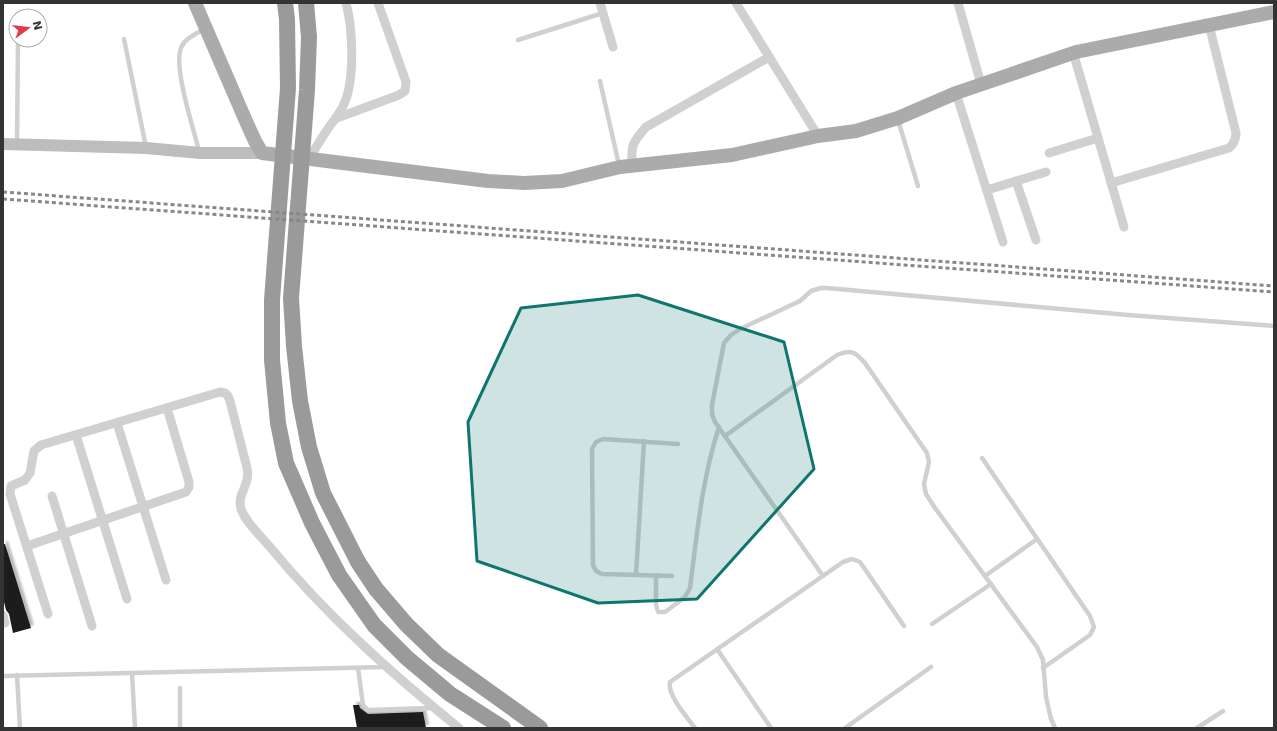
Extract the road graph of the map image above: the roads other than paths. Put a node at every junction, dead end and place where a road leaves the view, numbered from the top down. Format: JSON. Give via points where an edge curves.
{"nodes":[{"id":1,"x":195,"y":3,"type":"edge"},
{"id":2,"x":284,"y":3,"type":"edge"},
{"id":3,"x":306,"y":3,"type":"edge"},
{"id":4,"x":346,"y":3,"type":"edge"},
{"id":5,"x":378,"y":3,"type":"edge"},
{"id":6,"x":600,"y":3,"type":"edge"},
{"id":7,"x":736,"y":3,"type":"edge"},
{"id":8,"x":958,"y":3,"type":"edge"},
{"id":9,"x":1274,"y":12,"type":"edge"},
{"id":10,"x":603,"y":13,"type":"junction"},
{"id":11,"x":1209,"y":25,"type":"junction"},
{"id":12,"x":205,"y":28,"type":"junction"},
{"id":13,"x":124,"y":39,"type":"dead end"},
{"id":14,"x":518,"y":40,"type":"dead end"},
{"id":15,"x":613,"y":47,"type":"dead end"},
{"id":16,"x":18,"y":48,"type":"edge"},
{"id":17,"x":1073,"y":52,"type":"junction"},
{"id":18,"x":769,"y":57,"type":"junction"},
{"id":19,"x":600,"y":81,"type":"dead end"},
{"id":20,"x":981,"y":84,"type":"junction"},
{"id":21,"x":956,"y":93,"type":"junction"},
{"id":22,"x":337,"y":118,"type":"junction"},
{"id":23,"x":898,"y":118,"type":"junction"},
{"id":24,"x":818,"y":136,"type":"junction"},
{"id":25,"x":1098,"y":138,"type":"junction"},
{"id":26,"x":3,"y":144,"type":"edge"},
{"id":27,"x":17,"y":145,"type":"junction"},
{"id":28,"x":146,"y":148,"type":"junction"},
{"id":29,"x":200,"y":153,"type":"junction"},
{"id":30,"x":262,"y":153,"type":"junction"},
{"id":31,"x":1049,"y":153,"type":"dead end"},
{"id":32,"x":309,"y":159,"type":"junction"},
{"id":33,"x":626,"y":166,"type":"junction"},
{"id":34,"x":1046,"y":172,"type":"dead end"},
{"id":35,"x":1016,"y":181,"type":"junction"},
{"id":36,"x":1112,"y":183,"type":"junction"},
{"id":37,"x":918,"y":186,"type":"dead end"},
{"id":38,"x":987,"y":190,"type":"junction"},
{"id":39,"x":1124,"y":227,"type":"dead end"},
{"id":40,"x":1036,"y":240,"type":"dead end"},
{"id":41,"x":1003,"y":242,"type":"dead end"},
{"id":42,"x":1274,"y":326,"type":"edge"},
{"id":43,"x":167,"y":408,"type":"junction"},
{"id":44,"x":117,"y":423,"type":"junction"},
{"id":45,"x":719,"y":427,"type":"junction"},
{"id":46,"x":76,"y":435,"type":"junction"},
{"id":47,"x":725,"y":436,"type":"junction"},
{"id":48,"x":644,"y":441,"type":"junction"},
{"id":49,"x":678,"y":444,"type":"dead end"},
{"id":50,"x":982,"y":458,"type":"dead end"},
{"id":51,"x":7,"y":488,"type":"edge"},
{"id":52,"x":52,"y":496,"type":"dead end"},
{"id":53,"x":143,"y":506,"type":"junction"},
{"id":54,"x":102,"y":520,"type":"junction"},
{"id":55,"x":64,"y":534,"type":"junction"},
{"id":56,"x":1037,"y":539,"type":"junction"},
{"id":57,"x":27,"y":546,"type":"junction"},
{"id":58,"x":636,"y":575,"type":"junction"},
{"id":59,"x":656,"y":575,"type":"junction"},
{"id":60,"x":672,"y":576,"type":"dead end"},
{"id":61,"x":823,"y":576,"type":"junction"},
{"id":62,"x":985,"y":576,"type":"junction"},
{"id":63,"x":166,"y":580,"type":"dead end"},
{"id":64,"x":991,"y":584,"type":"junction"},
{"id":65,"x":127,"y":598,"type":"dead end"},
{"id":66,"x":48,"y":614,"type":"dead end"},
{"id":67,"x":932,"y":624,"type":"dead end"},
{"id":68,"x":92,"y":626,"type":"dead end"},
{"id":69,"x":904,"y":626,"type":"dead end"},
{"id":70,"x":717,"y":649,"type":"junction"},
{"id":71,"x":388,"y":667,"type":"junction"},
{"id":72,"x":931,"y":667,"type":"dead end"},
{"id":73,"x":358,"y":668,"type":"junction"},
{"id":74,"x":1043,"y":668,"type":"junction"},
{"id":75,"x":132,"y":673,"type":"junction"},
{"id":76,"x":17,"y":675,"type":"junction"},
{"id":77,"x":3,"y":676,"type":"edge"},
{"id":78,"x":180,"y":688,"type":"dead end"},
{"id":79,"x":434,"y":707,"type":"junction"},
{"id":80,"x":1224,"y":711,"type":"dead end"},
{"id":81,"x":20,"y":728,"type":"edge"},
{"id":82,"x":134,"y":728,"type":"edge"},
{"id":83,"x":180,"y":728,"type":"edge"},
{"id":84,"x":459,"y":728,"type":"edge"},
{"id":85,"x":503,"y":728,"type":"edge"},
{"id":86,"x":540,"y":728,"type":"edge"},
{"id":87,"x":695,"y":728,"type":"edge"},
{"id":88,"x":771,"y":728,"type":"edge"},
{"id":89,"x":845,"y":728,"type":"edge"},
{"id":90,"x":1055,"y":728,"type":"edge"},
{"id":91,"x":1197,"y":728,"type":"edge"}],
"edges":[{"from":1,"to":12,"type":"main road"},
{"from":2,"to":85,"type":"highway","via":[[287,19],[288,88],[272,300],[272,360],[278,423],[286,463],[312,523],[339,575],[374,624],[407,658],[450,694]]},
{"from":3,"to":86,"type":"highway","via":[[309,37],[307,90],[291,298],[300,401],[309,447],[323,493],[358,562],[376,590],[406,624],[438,655]]},
{"from":4,"to":22,"type":"street","via":[[351,44],[349,90]]},
{"from":5,"to":22,"type":"street","via":[[406,82],[405,91]]},
{"from":6,"to":10,"type":"street"},
{"from":7,"to":18,"type":"street"},
{"from":8,"to":20,"type":"street"},
{"from":9,"to":11,"type":"main road"},
{"from":10,"to":14,"type":"lane"},
{"from":10,"to":15,"type":"street"},
{"from":11,"to":17,"type":"main road"},
{"from":11,"to":36,"type":"street","via":[[1236,133],[1234,143],[1228,148]]},
{"from":12,"to":29,"type":"lane","via":[[187,39],[178,56],[181,80]]},
{"from":12,"to":30,"type":"main road"},
{"from":13,"to":28,"type":"lane"},
{"from":16,"to":27,"type":"lane"},
{"from":17,"to":20,"type":"main road"},
{"from":17,"to":25,"type":"street"},
{"from":18,"to":24,"type":"street"},
{"from":18,"to":33,"type":"street","via":[[646,128],[635,139]]},
{"from":19,"to":33,"type":"lane"},
{"from":20,"to":21,"type":"main road"},
{"from":21,"to":23,"type":"main road"},
{"from":21,"to":38,"type":"street"},
{"from":22,"to":32,"type":"street"},
{"from":23,"to":24,"type":"main road","via":[[856,131]]},
{"from":23,"to":37,"type":"lane"},
{"from":24,"to":33,"type":"main road","via":[[732,155]]},
{"from":25,"to":31,"type":"street"},
{"from":25,"to":36,"type":"street"},
{"from":26,"to":27,"type":"main road"},
{"from":27,"to":28,"type":"main road"},
{"from":28,"to":29,"type":"main road"},
{"from":29,"to":30,"type":"main road"},
{"from":30,"to":32,"type":"main road"},
{"from":32,"to":33,"type":"main road","via":[[488,181],[524,183],[562,181]]},
{"from":34,"to":35,"type":"street"},
{"from":35,"to":38,"type":"street"},
{"from":35,"to":40,"type":"street"},
{"from":36,"to":39,"type":"street"},
{"from":38,"to":41,"type":"street"},
{"from":42,"to":45,"type":"lane","via":[[821,288],[811,291],[800,301],[740,329],[724,343],[712,405],[712,414]]},
{"from":43,"to":44,"type":"street"},
{"from":43,"to":53,"type":"street","via":[[189,487],[186,492]]},
{"from":43,"to":71,"type":"street","via":[[220,392],[228,396],[248,475],[240,496],[243,512],[292,574]]},
{"from":44,"to":46,"type":"street"},
{"from":44,"to":53,"type":"street"},
{"from":45,"to":47,"type":"lane"},
{"from":45,"to":59,"type":"lane","via":[[704,484],[690,588],[685,597],[665,612],[658,612],[656,605]]},
{"from":46,"to":51,"type":"street","via":[[41,445],[34,451],[30,473],[25,480]]},
{"from":46,"to":54,"type":"street"},
{"from":47,"to":61,"type":"lane"},
{"from":47,"to":62,"type":"lane","via":[[837,355],[848,351],[857,354],[927,453],[929,462],[924,484],[926,494]]},
{"from":48,"to":49,"type":"lane"},
{"from":48,"to":58,"type":"lane"},
{"from":48,"to":58,"type":"lane","via":[[603,439],[596,442],[592,449],[596,571],[602,574]]},
{"from":50,"to":56,"type":"lane"},
{"from":51,"to":57,"type":"street"},
{"from":52,"to":55,"type":"street"},
{"from":53,"to":54,"type":"street"},
{"from":53,"to":63,"type":"street"},
{"from":54,"to":55,"type":"street"},
{"from":54,"to":65,"type":"street"},
{"from":55,"to":57,"type":"street"},
{"from":55,"to":68,"type":"street"},
{"from":56,"to":62,"type":"lane"},
{"from":56,"to":74,"type":"lane","via":[[1090,616],[1094,627],[1090,635]]},
{"from":57,"to":66,"type":"street"},
{"from":58,"to":59,"type":"lane"},
{"from":59,"to":60,"type":"lane"},
{"from":61,"to":69,"type":"lane","via":[[843,562],[852,559],[860,562]]},
{"from":61,"to":70,"type":"lane"},
{"from":62,"to":64,"type":"lane"},
{"from":64,"to":67,"type":"lane"},
{"from":64,"to":74,"type":"lane","via":[[1037,647],[1043,660]]},
{"from":70,"to":87,"type":"lane","via":[[670,682],[671,694]]},
{"from":70,"to":88,"type":"lane"},
{"from":71,"to":73,"type":"lane"},
{"from":71,"to":79,"type":"street"},
{"from":72,"to":89,"type":"lane"},
{"from":73,"to":75,"type":"lane"},
{"from":73,"to":79,"type":"lane","via":[[363,705],[366,709]]},
{"from":74,"to":90,"type":"lane","via":[[1046,697]]},
{"from":75,"to":76,"type":"lane"},
{"from":75,"to":82,"type":"lane"},
{"from":76,"to":77,"type":"lane"},
{"from":76,"to":81,"type":"lane"},
{"from":78,"to":83,"type":"lane"},
{"from":79,"to":84,"type":"street"},
{"from":80,"to":91,"type":"lane"}]}
